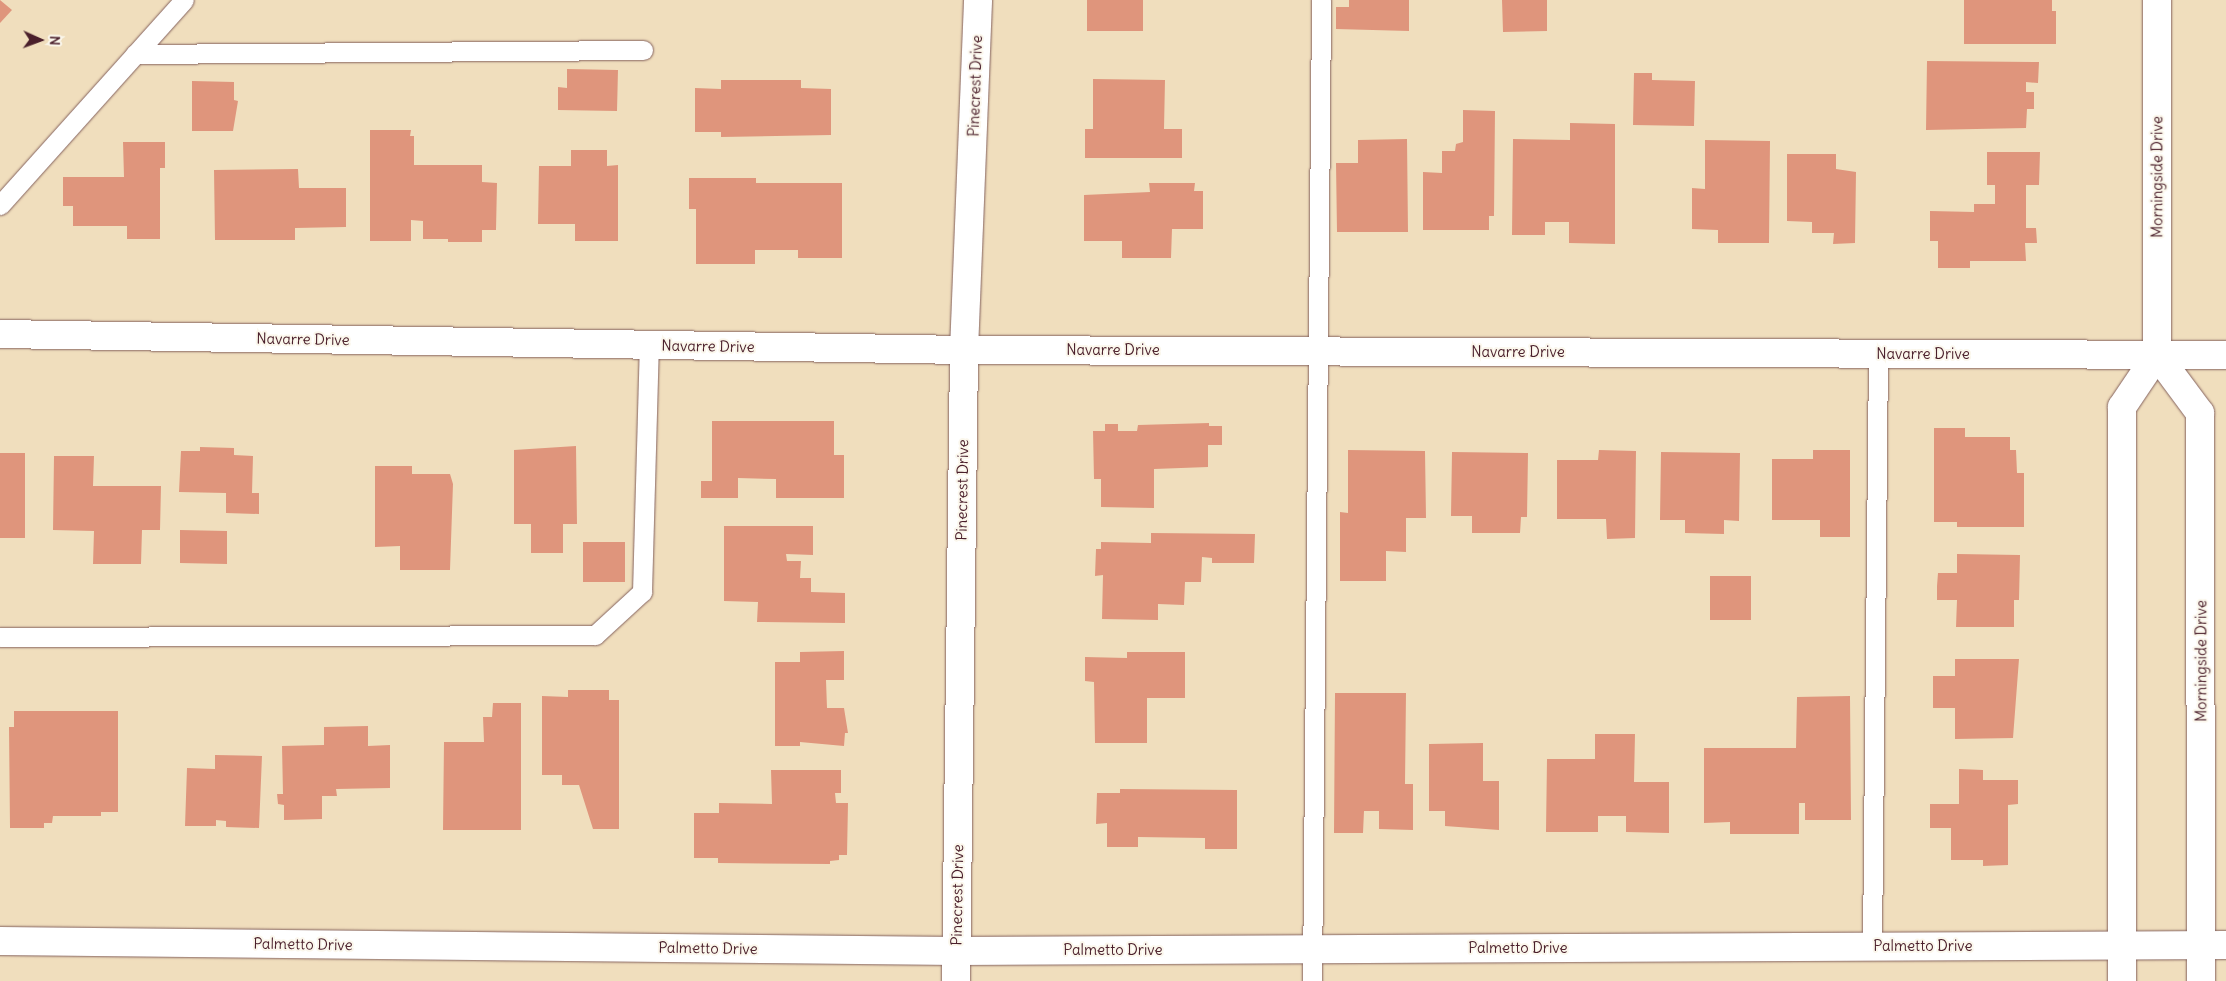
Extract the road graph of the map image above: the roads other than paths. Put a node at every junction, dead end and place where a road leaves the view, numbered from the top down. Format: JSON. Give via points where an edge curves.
{"nodes":[{"id":1,"x":184,"y":0,"type":"edge"},
{"id":2,"x":978,"y":0,"type":"edge"},
{"id":3,"x":1321,"y":0,"type":"edge"},
{"id":4,"x":2157,"y":0,"type":"edge"},
{"id":5,"x":642,"y":50,"type":"dead end"},
{"id":6,"x":135,"y":54,"type":"junction"},
{"id":7,"x":0,"y":205,"type":"edge"},
{"id":8,"x":0,"y":334,"type":"edge"},
{"id":9,"x":649,"y":345,"type":"junction"},
{"id":10,"x":964,"y":350,"type":"junction"},
{"id":11,"x":1320,"y":351,"type":"junction"},
{"id":12,"x":1878,"y":354,"type":"junction"},
{"id":13,"x":2157,"y":354,"type":"junction"},
{"id":14,"x":2226,"y":355,"type":"edge"},
{"id":15,"x":0,"y":637,"type":"edge"},
{"id":16,"x":0,"y":941,"type":"edge"},
{"id":17,"x":2122,"y":945,"type":"junction"},
{"id":18,"x":2214,"y":945,"type":"edge"},
{"id":19,"x":1872,"y":946,"type":"junction"},
{"id":20,"x":1312,"y":950,"type":"junction"},
{"id":21,"x":956,"y":951,"type":"junction"},
{"id":22,"x":956,"y":981,"type":"edge"},
{"id":23,"x":1312,"y":981,"type":"edge"},
{"id":24,"x":2122,"y":981,"type":"edge"},
{"id":25,"x":2201,"y":981,"type":"edge"}],
"edges":[{"from":1,"to":6,"type":"lane"},
{"from":2,"to":10,"type":"street","name":"Pinecrest Drive"},
{"from":3,"to":11,"type":"lane"},
{"from":4,"to":13,"type":"street","name":"Morningside Drive"},
{"from":5,"to":6,"type":"lane"},
{"from":6,"to":7,"type":"lane"},
{"from":8,"to":9,"type":"street","name":"Navarre Drive"},
{"from":9,"to":10,"type":"street","name":"Navarre Drive"},
{"from":9,"to":15,"type":"lane","via":[[642,592],[595,635]]},
{"from":10,"to":11,"type":"street","name":"Navarre Drive"},
{"from":10,"to":21,"type":"street","name":"Pinecrest Drive"},
{"from":11,"to":12,"type":"street","name":"Navarre Drive"},
{"from":11,"to":20,"type":"lane"},
{"from":12,"to":13,"type":"street","name":"Navarre Drive"},
{"from":12,"to":19,"type":"lane"},
{"from":13,"to":14,"type":"street","name":"Navarre Drive"},
{"from":13,"to":17,"type":"street","via":[[2122,407]]},
{"from":13,"to":18,"type":"street","name":"Morningside Drive","via":[[2200,413]]},
{"from":16,"to":21,"type":"street","name":"Palmetto Drive"},
{"from":17,"to":18,"type":"street","name":"Palmetto Drive"},
{"from":17,"to":19,"type":"street","name":"Palmetto Drive"},
{"from":17,"to":24,"type":"street"},
{"from":18,"to":25,"type":"street","name":"Morningside Drive"},
{"from":19,"to":20,"type":"street","name":"Palmetto Drive"},
{"from":20,"to":21,"type":"street","name":"Palmetto Drive"},
{"from":20,"to":23,"type":"lane"},
{"from":21,"to":22,"type":"street","name":"Pinecrest Drive"}]}
